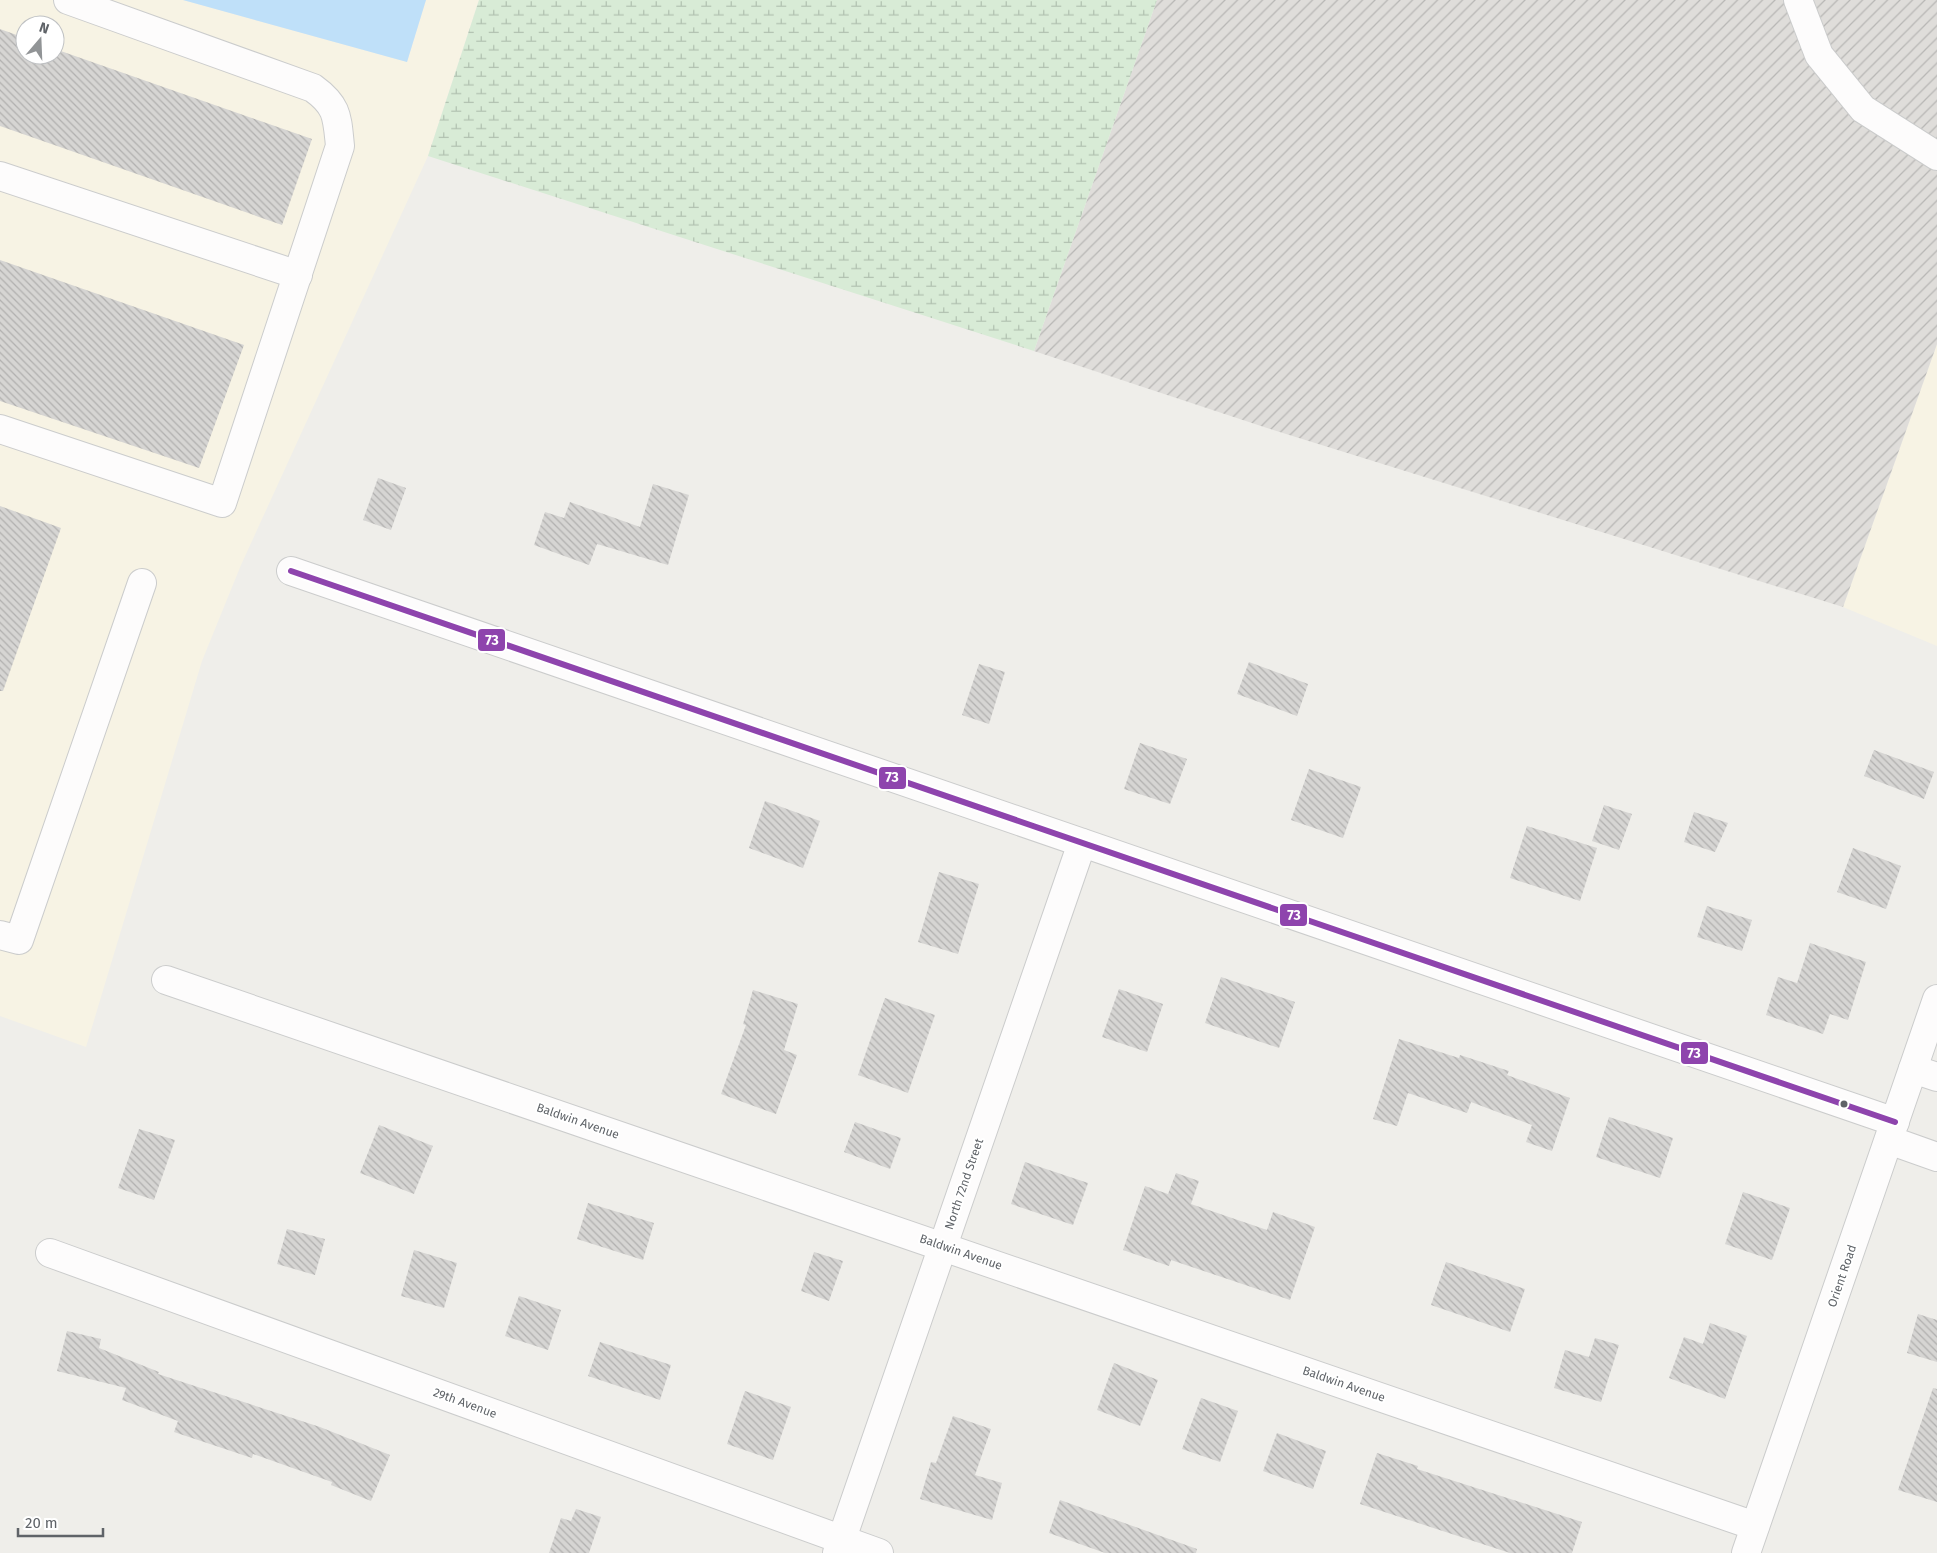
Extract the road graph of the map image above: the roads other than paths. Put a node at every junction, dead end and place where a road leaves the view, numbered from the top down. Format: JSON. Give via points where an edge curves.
{"nodes":[{"id":1,"x":68,"y":0,"type":"edge"},
{"id":2,"x":1798,"y":0,"type":"edge"},
{"id":3,"x":1937,"y":156,"type":"edge"},
{"id":4,"x":0,"y":176,"type":"edge"},
{"id":5,"x":298,"y":275,"type":"junction"},
{"id":6,"x":0,"y":429,"type":"edge"},
{"id":7,"x":291,"y":571,"type":"dead end"},
{"id":8,"x":142,"y":582,"type":"dead end"},
{"id":9,"x":1082,"y":843,"type":"junction"},
{"id":10,"x":0,"y":935,"type":"edge"},
{"id":11,"x":166,"y":980,"type":"dead end"},
{"id":12,"x":1937,"y":999,"type":"edge"},
{"id":13,"x":1925,"y":1073,"type":"edge"},
{"id":14,"x":1892,"y":1131,"type":"junction"},
{"id":15,"x":1937,"y":1157,"type":"edge"},
{"id":16,"x":942,"y":1246,"type":"junction"},
{"id":17,"x":50,"y":1253,"type":"dead end"},
{"id":18,"x":1755,"y":1526,"type":"junction"},
{"id":19,"x":839,"y":1546,"type":"edge"},
{"id":20,"x":879,"y":1553,"type":"edge"},
{"id":21,"x":1746,"y":1553,"type":"edge"}],
"edges":[{"from":1,"to":5,"type":"street","via":[[313,88],[329,99],[338,119],[340,146]]},
{"from":2,"to":3,"type":"street","via":[[1819,55],[1863,109]]},
{"from":4,"to":5,"type":"street"},
{"from":5,"to":6,"type":"street","via":[[222,503]]},
{"from":7,"to":9,"type":"street"},
{"from":8,"to":10,"type":"street","via":[[19,940]]},
{"from":9,"to":14,"type":"street"},
{"from":9,"to":16,"type":"street","name":"North 72nd Street"},
{"from":11,"to":16,"type":"street","name":"Baldwin Avenue"},
{"from":12,"to":13,"type":"street","name":"Orient Road"},
{"from":13,"to":14,"type":"street","name":"Orient Road"},
{"from":14,"to":15,"type":"street"},
{"from":14,"to":18,"type":"street","name":"Orient Road"},
{"from":16,"to":18,"type":"street","name":"Baldwin Avenue"},
{"from":16,"to":19,"type":"street","name":"North 72nd Street"},
{"from":17,"to":19,"type":"street","name":"29th Avenue"},
{"from":18,"to":21,"type":"street","name":"Orient Road"},
{"from":19,"to":20,"type":"street","name":"29th Avenue"}]}
